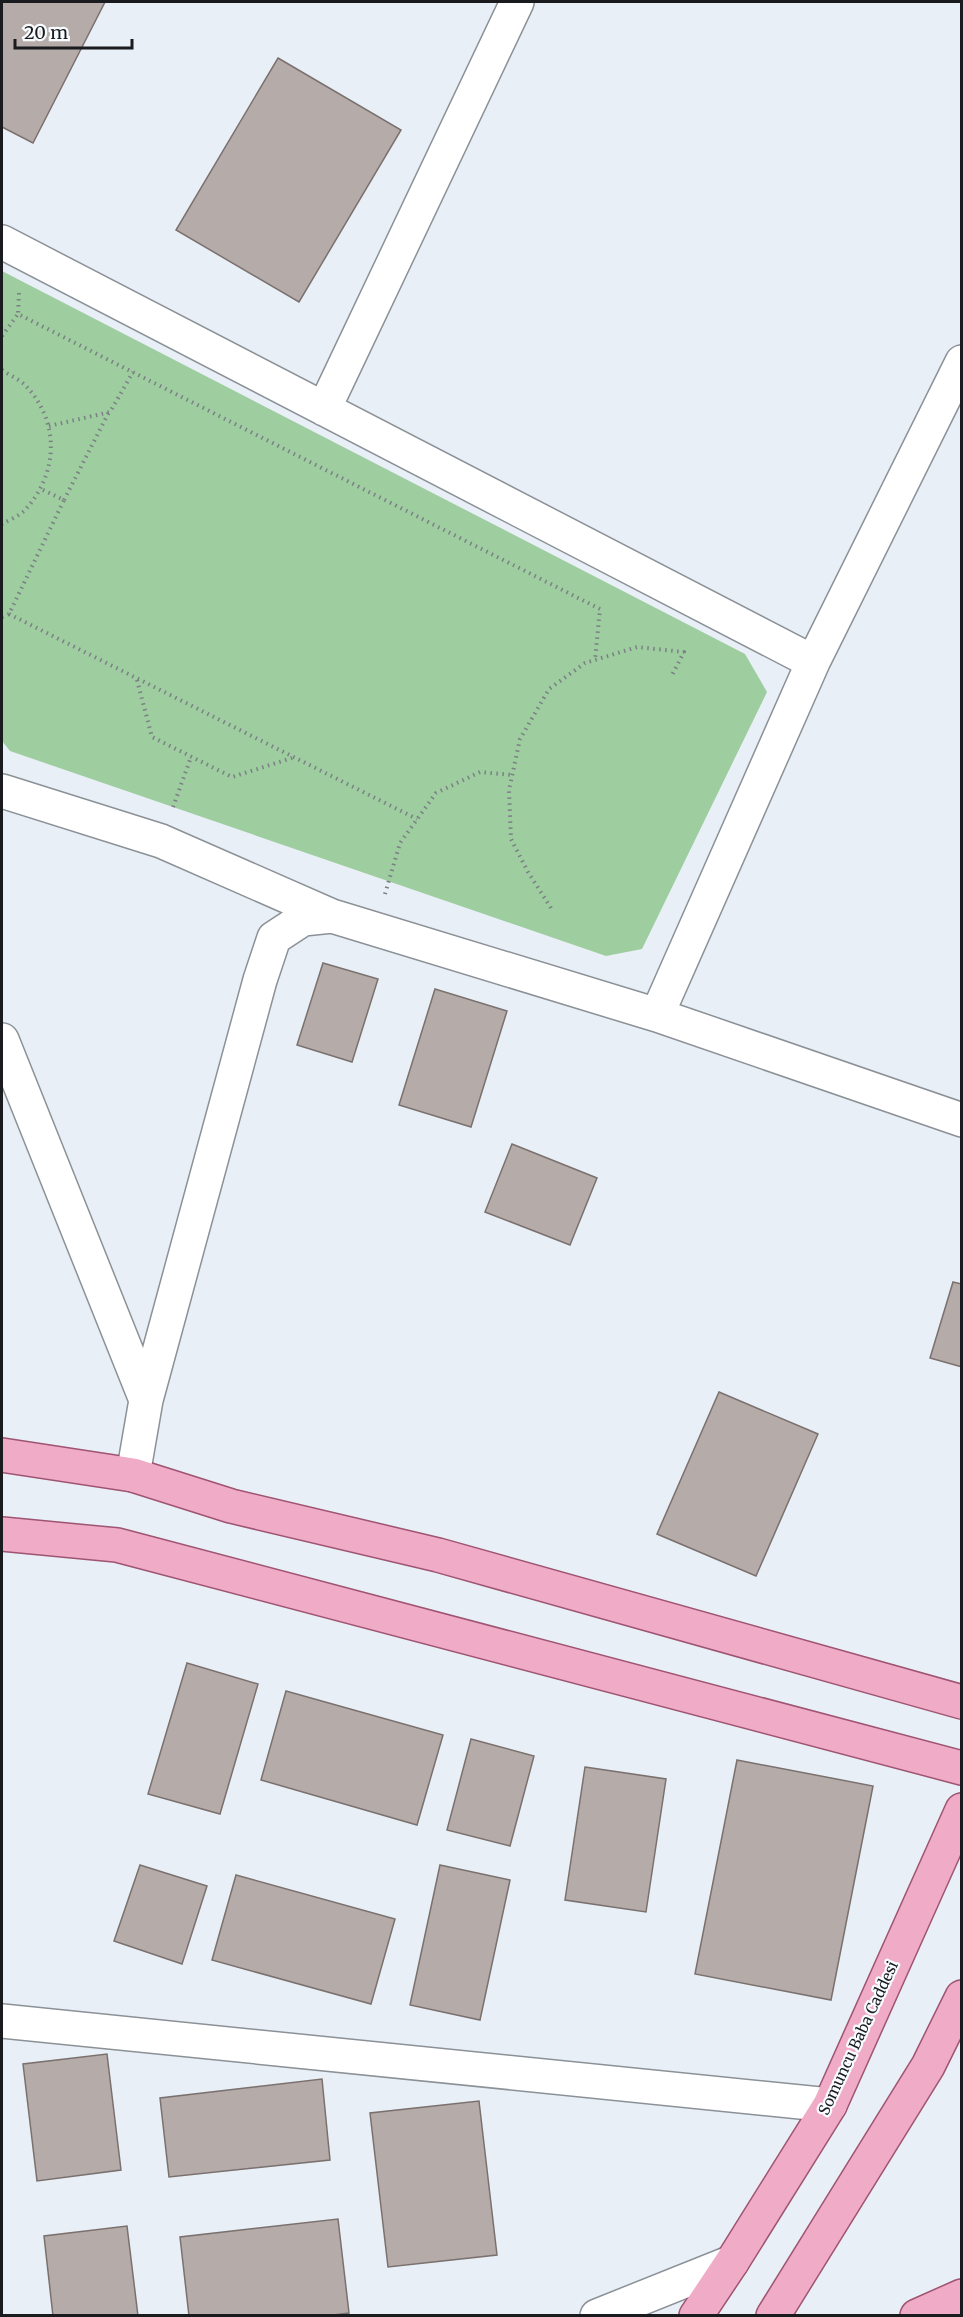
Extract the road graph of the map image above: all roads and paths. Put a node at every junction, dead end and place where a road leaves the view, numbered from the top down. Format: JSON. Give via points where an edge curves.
{"nodes":[{"id":1,"x":517,"y":2,"type":"edge"},
{"id":2,"x":15,"y":249,"type":"edge"},
{"id":3,"x":18,"y":314,"type":"junction"},
{"id":4,"x":2,"y":336,"type":"edge"},
{"id":5,"x":962,"y":362,"type":"edge"},
{"id":6,"x":2,"y":370,"type":"edge"},
{"id":7,"x":133,"y":372,"type":"junction"},
{"id":8,"x":324,"y":409,"type":"junction"},
{"id":9,"x":110,"y":412,"type":"junction"},
{"id":10,"x":49,"y":426,"type":"junction"},
{"id":11,"x":41,"y":489,"type":"junction"},
{"id":12,"x":64,"y":500,"type":"junction"},
{"id":13,"x":2,"y":524,"type":"edge"},
{"id":14,"x":9,"y":614,"type":"junction"},
{"id":15,"x":2,"y":617,"type":"edge"},
{"id":16,"x":595,"y":660,"type":"junction"},
{"id":17,"x":813,"y":662,"type":"junction"},
{"id":18,"x":672,"y":675,"type":"dead end"},
{"id":19,"x":136,"y":680,"type":"junction"},
{"id":20,"x":191,"y":757,"type":"junction"},
{"id":21,"x":294,"y":758,"type":"junction"},
{"id":22,"x":512,"y":775,"type":"junction"},
{"id":23,"x":2,"y":791,"type":"edge"},
{"id":24,"x":417,"y":819,"type":"junction"},
{"id":25,"x":161,"y":841,"type":"junction"},
{"id":26,"x":551,"y":908,"type":"dead end"},
{"id":27,"x":332,"y":916,"type":"junction"},
{"id":28,"x":375,"y":929,"type":"junction"},
{"id":29,"x":657,"y":1015,"type":"junction"},
{"id":30,"x":2,"y":1040,"type":"edge"},
{"id":31,"x":962,"y":1120,"type":"edge"},
{"id":32,"x":146,"y":1400,"type":"junction"},
{"id":33,"x":2,"y":1455,"type":"edge"},
{"id":34,"x":133,"y":1475,"type":"junction"},
{"id":35,"x":2,"y":1534,"type":"edge"},
{"id":36,"x":962,"y":1702,"type":"edge"},
{"id":37,"x":962,"y":1768,"type":"edge"},
{"id":38,"x":962,"y":1810,"type":"edge"},
{"id":39,"x":962,"y":1997,"type":"edge"},
{"id":40,"x":2,"y":2021,"type":"edge"},
{"id":41,"x":830,"y":2105,"type":"junction"},
{"id":42,"x":732,"y":2262,"type":"junction"},
{"id":43,"x":962,"y":2296,"type":"edge"},
{"id":44,"x":597,"y":2316,"type":"edge"},
{"id":45,"x":696,"y":2316,"type":"edge"},
{"id":46,"x":773,"y":2316,"type":"edge"},
{"id":47,"x":917,"y":2316,"type":"edge"}],
"edges":[{"from":1,"to":8,"type":"street"},
{"from":2,"to":3,"type":"path"},
{"from":2,"to":8,"type":"street"},
{"from":3,"to":4,"type":"path"},
{"from":3,"to":7,"type":"path"},
{"from":5,"to":17,"type":"street"},
{"from":6,"to":10,"type":"path","via":[[24,384],[42,406]]},
{"from":7,"to":9,"type":"path"},
{"from":7,"to":16,"type":"path","via":[[600,609]]},
{"from":8,"to":17,"type":"street"},
{"from":9,"to":10,"type":"path"},
{"from":9,"to":12,"type":"path"},
{"from":10,"to":11,"type":"path","via":[[51,462]]},
{"from":11,"to":12,"type":"path"},
{"from":11,"to":13,"type":"path","via":[[23,512]]},
{"from":12,"to":14,"type":"path"},
{"from":14,"to":15,"type":"path"},
{"from":14,"to":19,"type":"path"},
{"from":16,"to":18,"type":"path","via":[[637,647],[684,652]]},
{"from":16,"to":22,"type":"path","via":[[549,689],[520,740]]},
{"from":17,"to":29,"type":"street"},
{"from":19,"to":20,"type":"path","via":[[152,737]]},
{"from":19,"to":21,"type":"path"},
{"from":20,"to":21,"type":"path","via":[[232,777]]},
{"from":20,"to":25,"type":"path"},
{"from":21,"to":24,"type":"path"},
{"from":22,"to":24,"type":"path","via":[[480,772],[436,793]]},
{"from":22,"to":26,"type":"path","via":[[512,839]]},
{"from":23,"to":25,"type":"street"},
{"from":24,"to":28,"type":"path","via":[[400,843]]},
{"from":25,"to":27,"type":"street"},
{"from":27,"to":28,"type":"street"},
{"from":27,"to":32,"type":"street","via":[[303,919],[274,938]]},
{"from":28,"to":29,"type":"street"},
{"from":29,"to":31,"type":"street"},
{"from":30,"to":32,"type":"street"},
{"from":32,"to":34,"type":"street"},
{"from":33,"to":34,"type":"main road"},
{"from":34,"to":36,"type":"main road","via":[[231,1506],[438,1555]]},
{"from":35,"to":37,"type":"main road","via":[[117,1545]]},
{"from":38,"to":41,"type":"main road","name":"Somuncu Baba Caddesi"},
{"from":39,"to":46,"type":"main road","via":[[928,2066]]},
{"from":40,"to":41,"type":"street"},
{"from":41,"to":42,"type":"main road","name":"Somuncu Baba Caddesi"},
{"from":42,"to":44,"type":"street"},
{"from":42,"to":45,"type":"main road","name":"Somuncu Baba Caddesi"},
{"from":43,"to":47,"type":"main road"}]}
